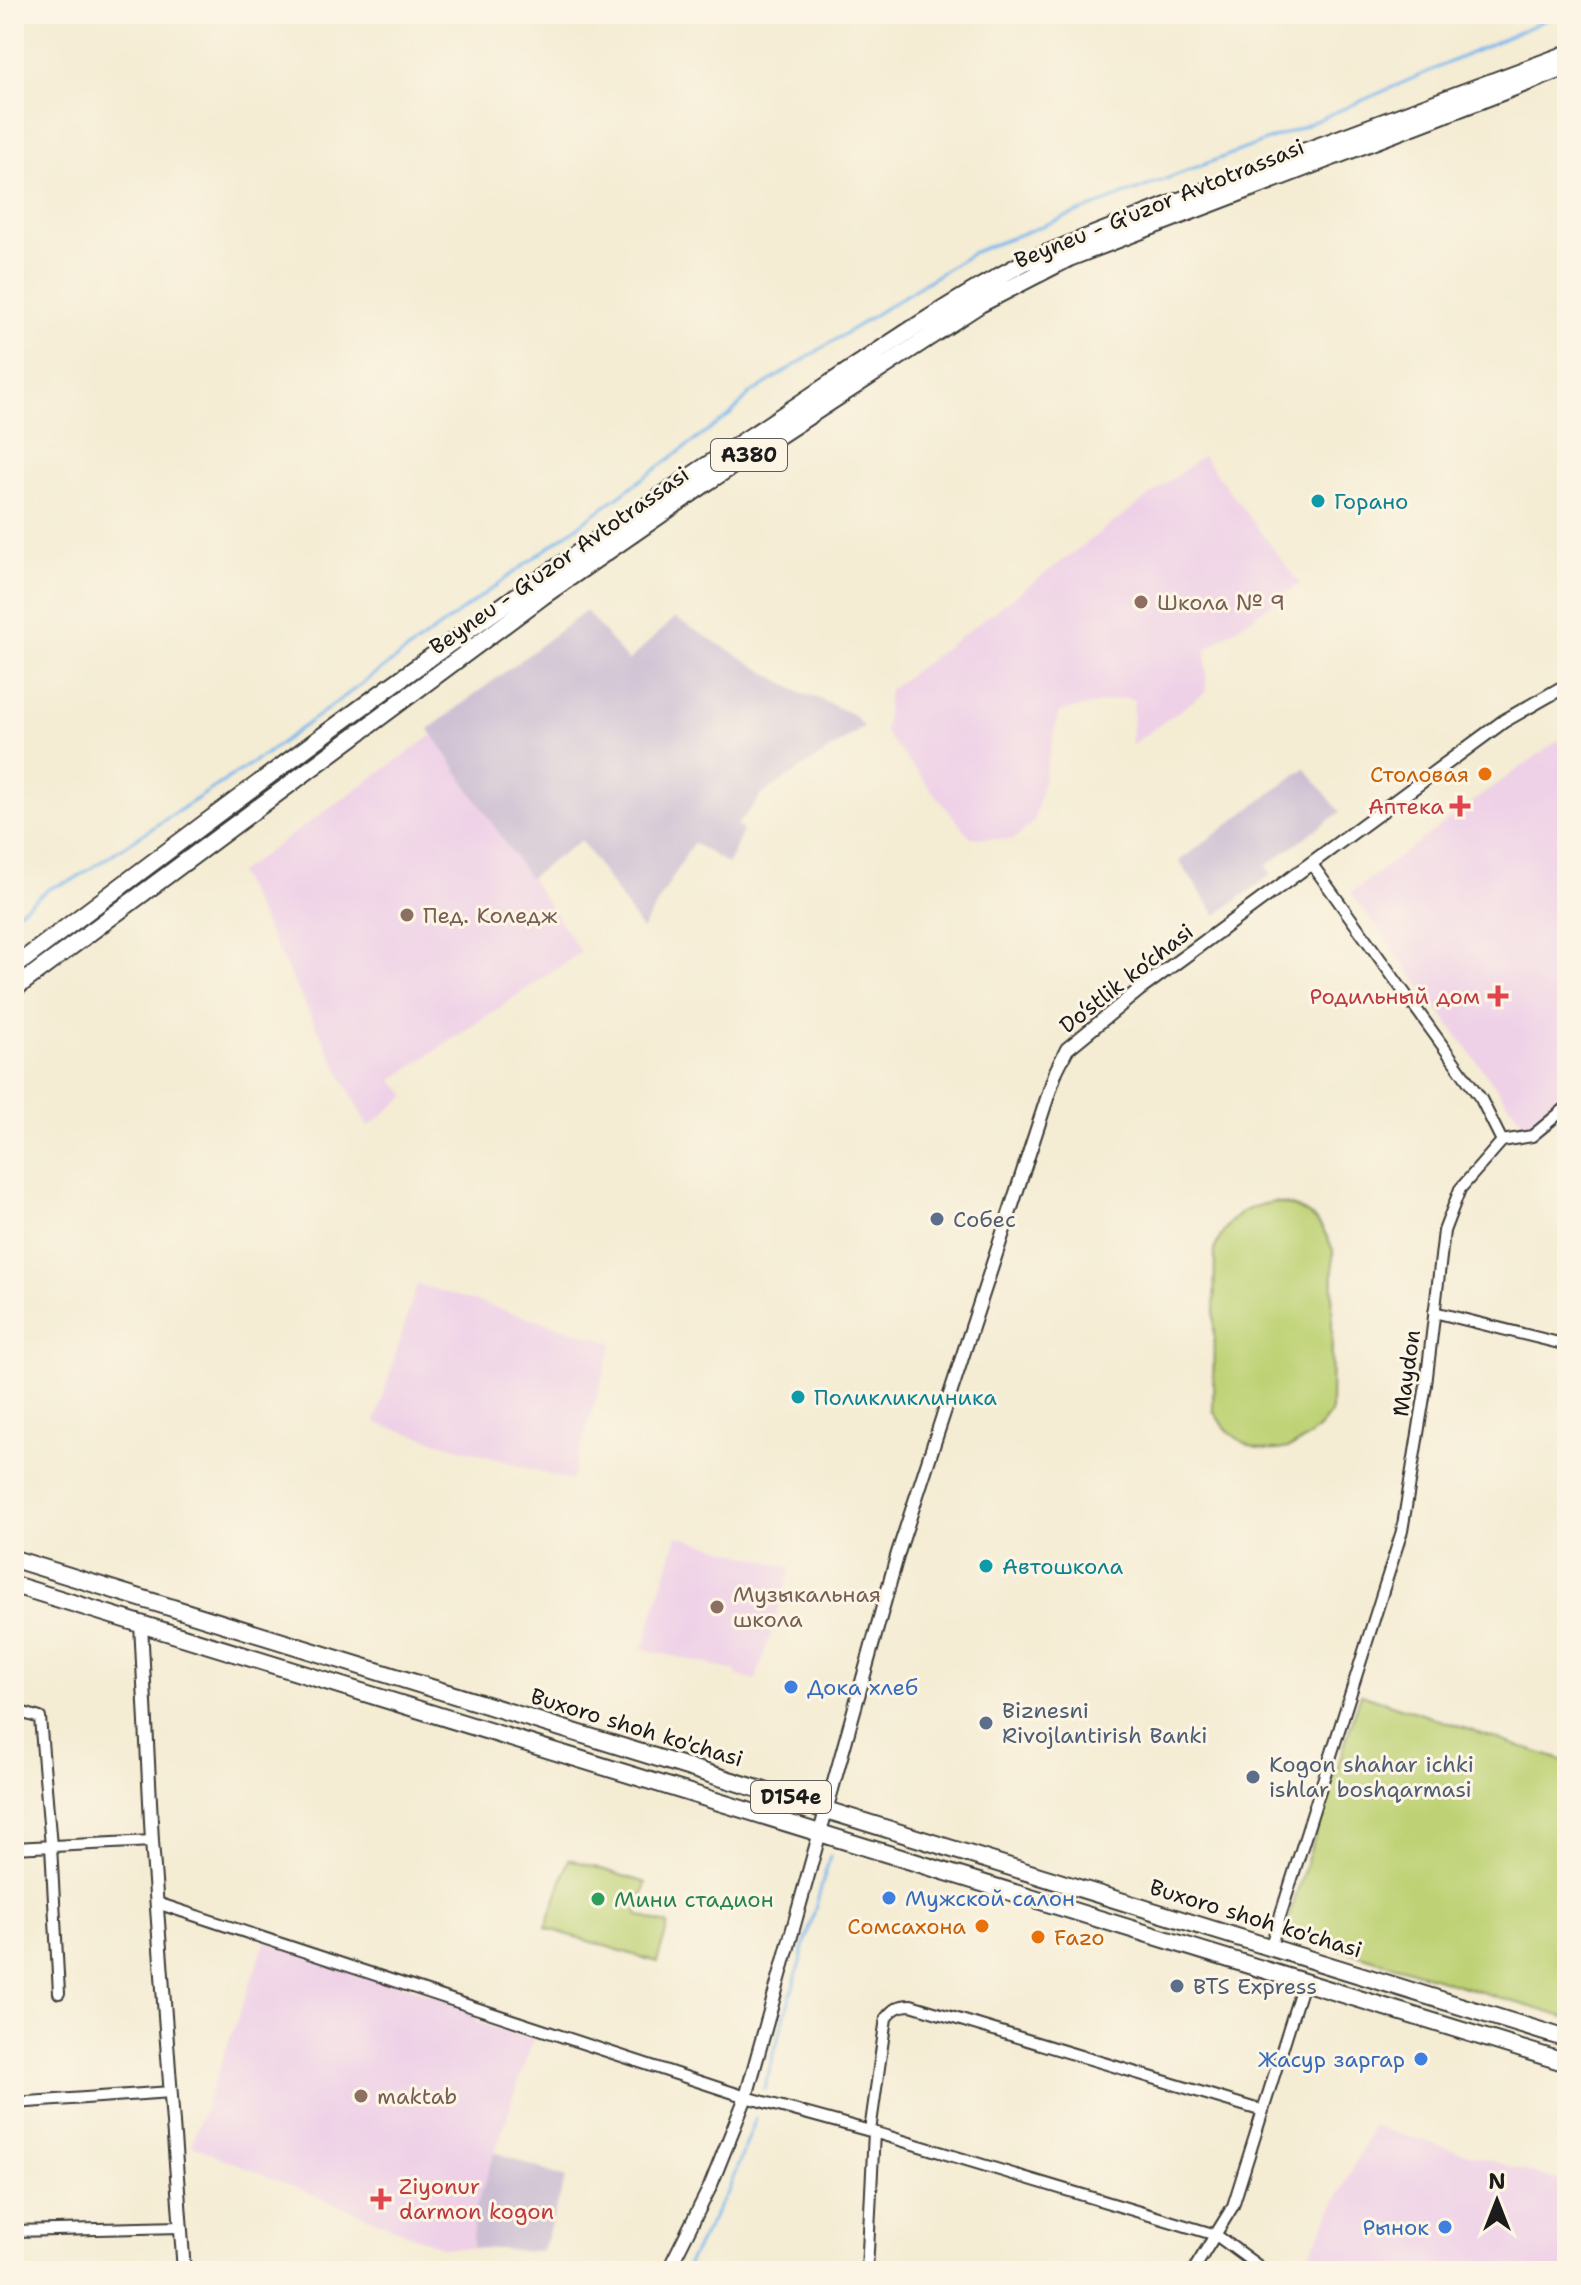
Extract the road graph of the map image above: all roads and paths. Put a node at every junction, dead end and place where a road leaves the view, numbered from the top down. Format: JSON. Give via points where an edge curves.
{"nodes":[{"id":1,"x":1567,"y":54,"type":"edge"},
{"id":2,"x":1567,"y":67,"type":"edge"},
{"id":3,"x":1567,"y":685,"type":"edge"},
{"id":4,"x":1311,"y":863,"type":"junction"},
{"id":5,"x":14,"y":967,"type":"edge"},
{"id":6,"x":14,"y":989,"type":"edge"},
{"id":7,"x":1567,"y":1107,"type":"edge"},
{"id":8,"x":1502,"y":1141,"type":"junction"},
{"id":9,"x":1434,"y":1312,"type":"junction"},
{"id":10,"x":1567,"y":1345,"type":"edge"},
{"id":11,"x":14,"y":1559,"type":"edge"},
{"id":12,"x":14,"y":1585,"type":"edge"},
{"id":13,"x":141,"y":1624,"type":"junction"},
{"id":14,"x":14,"y":1710,"type":"edge"},
{"id":15,"x":827,"y":1808,"type":"junction"},
{"id":16,"x":820,"y":1832,"type":"junction"},
{"id":17,"x":152,"y":1841,"type":"junction"},
{"id":18,"x":51,"y":1846,"type":"junction"},
{"id":19,"x":14,"y":1848,"type":"edge"},
{"id":20,"x":157,"y":1903,"type":"junction"},
{"id":21,"x":1271,"y":1945,"type":"junction"},
{"id":22,"x":1263,"y":1970,"type":"junction"},
{"id":23,"x":1303,"y":1983,"type":"junction"},
{"id":24,"x":59,"y":1993,"type":"dead end"},
{"id":25,"x":1567,"y":2039,"type":"edge"},
{"id":26,"x":1567,"y":2063,"type":"edge"},
{"id":27,"x":171,"y":2092,"type":"junction"},
{"id":28,"x":746,"y":2097,"type":"junction"},
{"id":29,"x":14,"y":2103,"type":"edge"},
{"id":30,"x":1263,"y":2111,"type":"junction"},
{"id":31,"x":872,"y":2131,"type":"junction"},
{"id":32,"x":181,"y":2227,"type":"junction"},
{"id":33,"x":14,"y":2231,"type":"edge"},
{"id":34,"x":1216,"y":2235,"type":"junction"},
{"id":35,"x":184,"y":2271,"type":"edge"},
{"id":36,"x":668,"y":2271,"type":"edge"},
{"id":37,"x":867,"y":2271,"type":"edge"},
{"id":38,"x":1193,"y":2271,"type":"edge"},
{"id":39,"x":1265,"y":2271,"type":"edge"}],
"edges":[{"from":1,"to":5,"type":"main road","name":"Beyneu - G'uzor Avtotrassasi","number":"A380","via":[[1306,151],[1003,274],[566,560]]},
{"from":2,"to":6,"type":"main road","name":"Beyneu - G'uzor Avtotrassasi","number":"A380","via":[[1069,258],[980,304],[543,596]]},
{"from":3,"to":4,"type":"street","name":"Do‘stlik ko‘chasi","via":[[1504,721]]},
{"from":4,"to":8,"type":"street","via":[[1481,1099]]},
{"from":4,"to":15,"type":"street","name":"Do‘stlik ko‘chasi","via":[[1067,1049],[898,1553]]},
{"from":7,"to":8,"type":"street","via":[[1532,1136]]},
{"from":8,"to":9,"type":"street","name":"Maydon","via":[[1460,1189],[1444,1231]]},
{"from":9,"to":10,"type":"street"},
{"from":9,"to":21,"type":"street","name":"Maydon","via":[[1402,1531]]},
{"from":11,"to":15,"type":"main road","name":"Buxoro shoh ko'chasi","number":"D154e"},
{"from":12,"to":13,"type":"main road","number":"D154e"},
{"from":13,"to":16,"type":"main road","number":"D154e"},
{"from":13,"to":17,"type":"street"},
{"from":14,"to":18,"type":"street","via":[[40,1718]]},
{"from":15,"to":16,"type":"street","name":"Do‘stlik ko‘chasi"},
{"from":15,"to":21,"type":"main road","name":"Buxoro shoh ko'chasi","number":"D154e"},
{"from":16,"to":22,"type":"main road","number":"D154e"},
{"from":16,"to":28,"type":"street","name":"Do‘stlik ko‘chasi"},
{"from":17,"to":18,"type":"street"},
{"from":17,"to":20,"type":"street"},
{"from":18,"to":19,"type":"street"},
{"from":18,"to":24,"type":"street"},
{"from":20,"to":27,"type":"street"},
{"from":20,"to":28,"type":"street"},
{"from":21,"to":22,"type":"main road"},
{"from":21,"to":25,"type":"main road","name":"Buxoro shoh ko'chasi","number":"D154e"},
{"from":22,"to":23,"type":"main road","number":"D154e"},
{"from":23,"to":26,"type":"main road","number":"D154e"},
{"from":23,"to":30,"type":"street"},
{"from":27,"to":29,"type":"street"},
{"from":27,"to":32,"type":"street"},
{"from":28,"to":31,"type":"street"},
{"from":28,"to":36,"type":"street","name":"Do‘stlik ko‘chasi"},
{"from":30,"to":31,"type":"street","via":[[902,2005],[886,2018]]},
{"from":30,"to":34,"type":"street","via":[[1233,2206]]},
{"from":31,"to":34,"type":"street"},
{"from":31,"to":37,"type":"street"},
{"from":32,"to":33,"type":"street"},
{"from":32,"to":35,"type":"street"},
{"from":34,"to":38,"type":"street"},
{"from":34,"to":39,"type":"street"}]}
